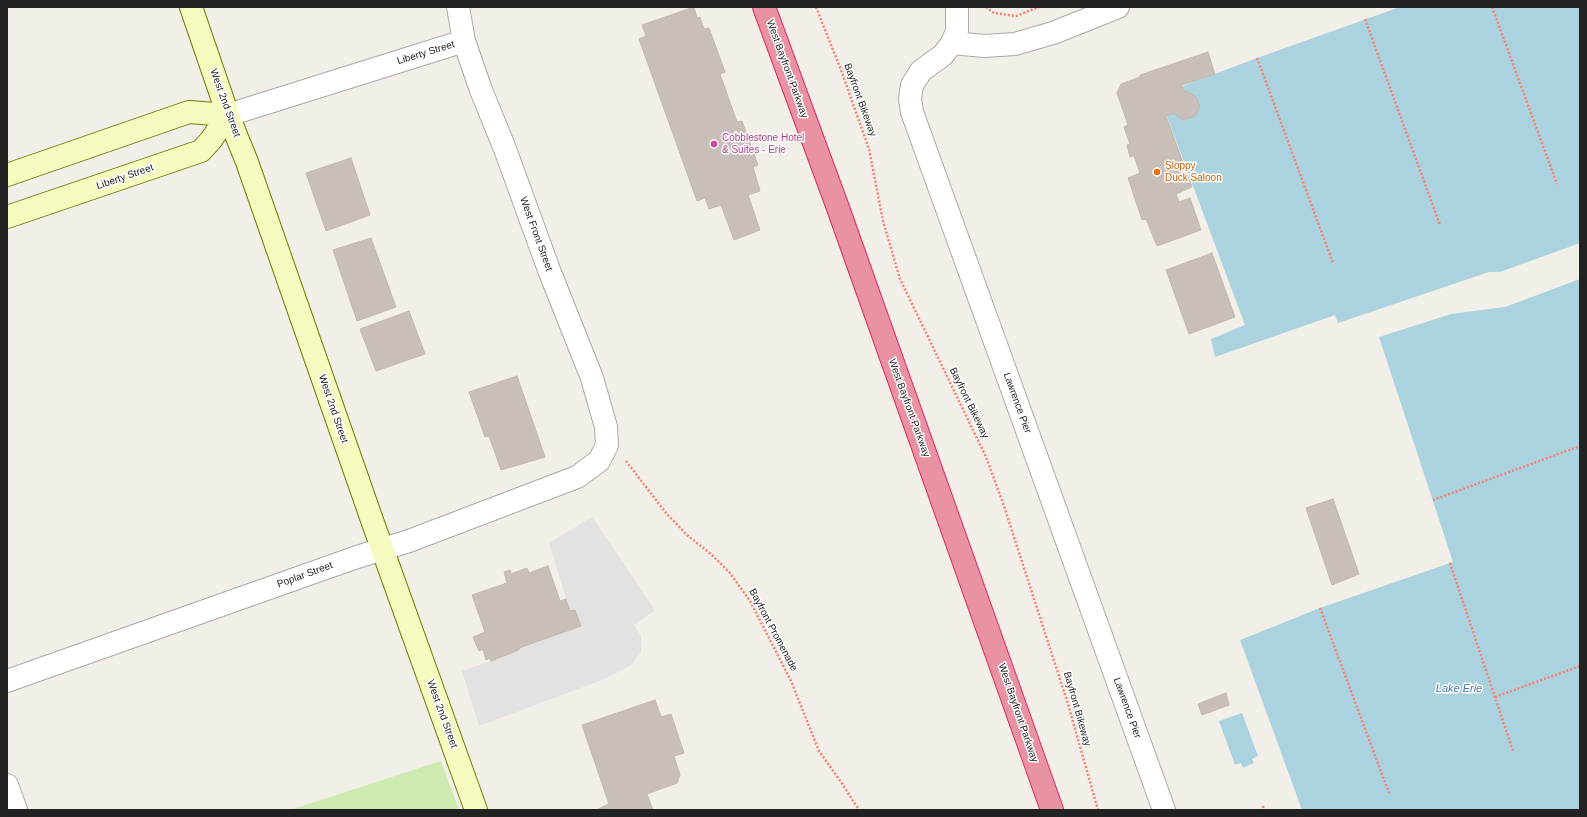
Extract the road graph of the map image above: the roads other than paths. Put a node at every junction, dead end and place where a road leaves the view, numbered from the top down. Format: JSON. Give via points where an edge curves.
{"nodes":[{"id":1,"x":191,"y":7,"type":"edge"},
{"id":2,"x":458,"y":7,"type":"edge"},
{"id":3,"x":764,"y":7,"type":"edge"},
{"id":4,"x":957,"y":7,"type":"edge"},
{"id":5,"x":1118,"y":7,"type":"edge"},
{"id":6,"x":1091,"y":12,"type":"edge"},
{"id":7,"x":464,"y":41,"type":"junction"},
{"id":8,"x":952,"y":43,"type":"junction"},
{"id":9,"x":228,"y":115,"type":"junction"},
{"id":10,"x":7,"y":175,"type":"edge"},
{"id":11,"x":7,"y":217,"type":"edge"},
{"id":12,"x":603,"y":453,"type":"joint"},
{"id":13,"x":383,"y":550,"type":"junction"},
{"id":14,"x":7,"y":681,"type":"edge"},
{"id":15,"x":7,"y":785,"type":"edge"},
{"id":16,"x":16,"y":810,"type":"edge"},
{"id":17,"x":476,"y":810,"type":"edge"},
{"id":18,"x":1052,"y":810,"type":"edge"},
{"id":19,"x":1164,"y":810,"type":"edge"}],
"edges":[{"from":1,"to":9,"type":"street","name":"West 2nd Street"},
{"from":2,"to":7,"type":"street","name":"West Front Street"},
{"from":3,"to":18,"type":"highway","name":"West Bayfront Parkway"},
{"from":4,"to":8,"type":"street","name":"Lawrence Pier","via":[[957,31]]},
{"from":5,"to":6,"type":"street"},
{"from":6,"to":8,"type":"street","via":[[1053,33],[1015,44],[984,46]]},
{"from":7,"to":9,"type":"street","name":"Liberty Street"},
{"from":7,"to":12,"type":"street","name":"West Front Street","via":[[592,378],[606,426]]},
{"from":8,"to":19,"type":"street","name":"Lawrence Pier","via":[[943,55],[921,71],[912,85],[912,112]]},
{"from":9,"to":10,"type":"street","name":"Liberty Street","via":[[189,112]]},
{"from":9,"to":11,"type":"street","name":"Liberty Street","via":[[201,151]]},
{"from":9,"to":13,"type":"street","name":"West 2nd Street","via":[[247,162]]},
{"from":12,"to":13,"type":"street","name":"Poplar Street","via":[[577,477]]},
{"from":13,"to":14,"type":"street","name":"Poplar Street"},
{"from":13,"to":17,"type":"street","name":"West 2nd Street"},
{"from":15,"to":16,"type":"street"}]}
